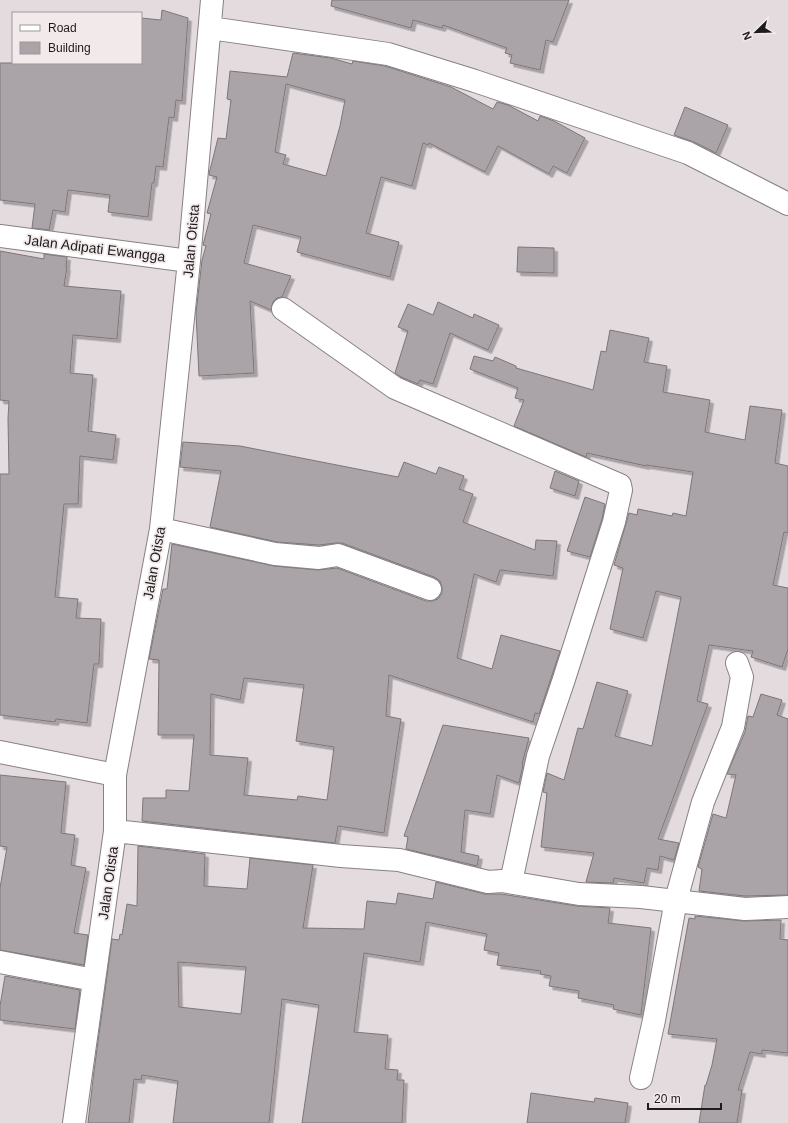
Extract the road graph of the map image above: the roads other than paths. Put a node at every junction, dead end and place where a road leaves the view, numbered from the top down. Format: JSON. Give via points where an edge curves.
{"nodes":[{"id":1,"x":212,"y":0,"type":"edge"},
{"id":2,"x":210,"y":28,"type":"junction"},
{"id":3,"x":788,"y":204,"type":"edge"},
{"id":4,"x":0,"y":236,"type":"edge"},
{"id":5,"x":189,"y":260,"type":"junction"},
{"id":6,"x":283,"y":309,"type":"dead end"},
{"id":7,"x":161,"y":529,"type":"junction"},
{"id":8,"x":430,"y":589,"type":"dead end"},
{"id":9,"x":736,"y":663,"type":"dead end"},
{"id":10,"x":0,"y":752,"type":"edge"},
{"id":11,"x":115,"y":775,"type":"junction"},
{"id":12,"x":116,"y":831,"type":"junction"},
{"id":13,"x":511,"y":882,"type":"junction"},
{"id":14,"x":676,"y":900,"type":"junction"},
{"id":15,"x":788,"y":908,"type":"edge"},
{"id":16,"x":0,"y":962,"type":"edge"},
{"id":17,"x":94,"y":980,"type":"junction"},
{"id":18,"x":641,"y":1078,"type":"dead end"},
{"id":19,"x":74,"y":1123,"type":"edge"}],
"edges":[{"from":1,"to":2,"type":"street","name":"Jalan Otista"},
{"from":2,"to":3,"type":"street","via":[[388,54],[688,153]]},
{"from":2,"to":5,"type":"street","name":"Jalan Otista"},
{"from":4,"to":5,"type":"street","name":"Jalan Adipati Ewangga"},
{"from":5,"to":7,"type":"street","name":"Jalan Otista"},
{"from":6,"to":13,"type":"street","via":[[395,388],[620,485],[614,522],[538,756]]},
{"from":7,"to":8,"type":"street","via":[[275,554],[319,558],[338,555]]},
{"from":7,"to":11,"type":"street","name":"Jalan Otista"},
{"from":9,"to":14,"type":"street","via":[[742,677],[733,727],[703,802]]},
{"from":10,"to":11,"type":"street"},
{"from":11,"to":12,"type":"street","name":"Jalan Otista"},
{"from":12,"to":13,"type":"street","via":[[399,860],[488,882]]},
{"from":12,"to":17,"type":"street","name":"Jalan Otista"},
{"from":13,"to":14,"type":"street","via":[[579,894]]},
{"from":14,"to":15,"type":"street","via":[[745,909]]},
{"from":14,"to":18,"type":"street"},
{"from":16,"to":17,"type":"street"},
{"from":17,"to":19,"type":"street","name":"Jalan Otista"}]}
